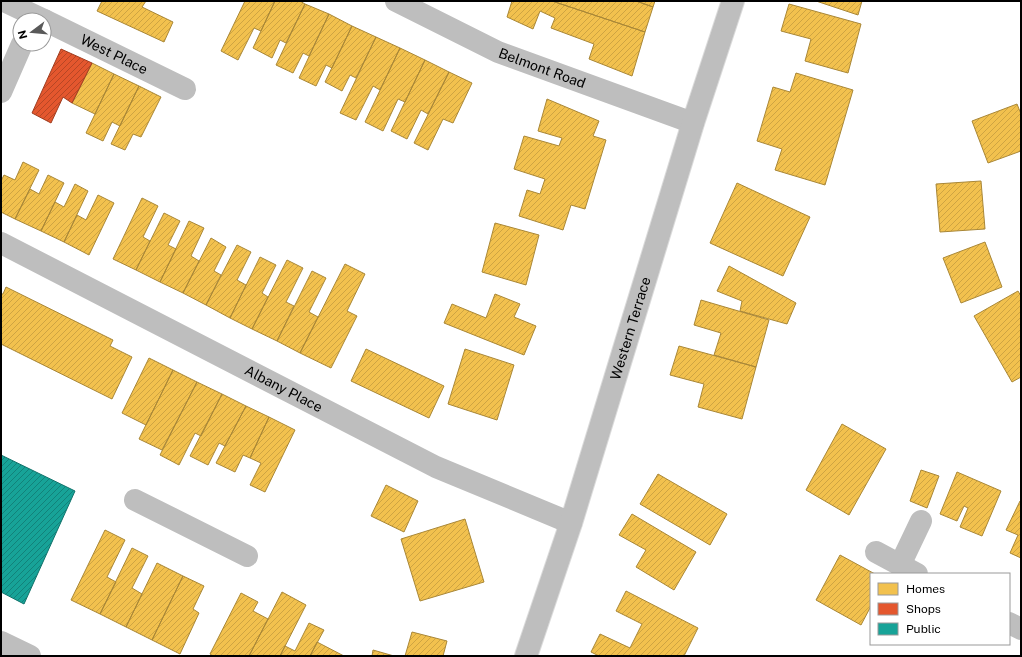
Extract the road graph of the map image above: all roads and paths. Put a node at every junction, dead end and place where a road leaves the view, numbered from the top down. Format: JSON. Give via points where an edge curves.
{"nodes":[{"id":1,"x":4,"y":1,"type":"edge"},
{"id":2,"x":396,"y":1,"type":"edge"},
{"id":3,"x":733,"y":1,"type":"edge"},
{"id":4,"x":32,"y":12,"type":"edge"},
{"id":5,"x":52,"y":22,"type":"edge"},
{"id":6,"x":18,"y":52,"type":"edge"},
{"id":7,"x":185,"y":89,"type":"dead end"},
{"id":8,"x":1,"y":92,"type":"edge"},
{"id":9,"x":693,"y":123,"type":"junction"},
{"id":10,"x":1,"y":243,"type":"edge"},
{"id":11,"x":135,"y":500,"type":"dead end"},
{"id":12,"x":921,"y":521,"type":"dead end"},
{"id":13,"x":571,"y":523,"type":"junction"},
{"id":14,"x":876,"y":552,"type":"dead end"},
{"id":15,"x":247,"y":556,"type":"dead end"},
{"id":16,"x":909,"y":570,"type":"edge"},
{"id":17,"x":1010,"y":624,"type":"edge"},
{"id":18,"x":1021,"y":629,"type":"edge"},
{"id":19,"x":1,"y":642,"type":"edge"},
{"id":20,"x":30,"y":656,"type":"edge"},
{"id":21,"x":526,"y":656,"type":"edge"}],
"edges":[{"from":1,"to":4,"type":"street","name":"West Place"},
{"from":2,"to":9,"type":"street","name":"Belmont Road","via":[[498,52]]},
{"from":3,"to":9,"type":"street","name":"Western Terrace"},
{"from":5,"to":7,"type":"street","name":"West Place"},
{"from":6,"to":8,"type":"street"},
{"from":9,"to":13,"type":"street","name":"Western Terrace"},
{"from":10,"to":13,"type":"street","name":"Albany Place","via":[[436,467]]},
{"from":11,"to":15,"type":"street"},
{"from":12,"to":16,"type":"street"},
{"from":13,"to":21,"type":"street","name":"Western Terrace"},
{"from":14,"to":16,"type":"street"},
{"from":17,"to":18,"type":"street"},
{"from":19,"to":20,"type":"street"}]}
